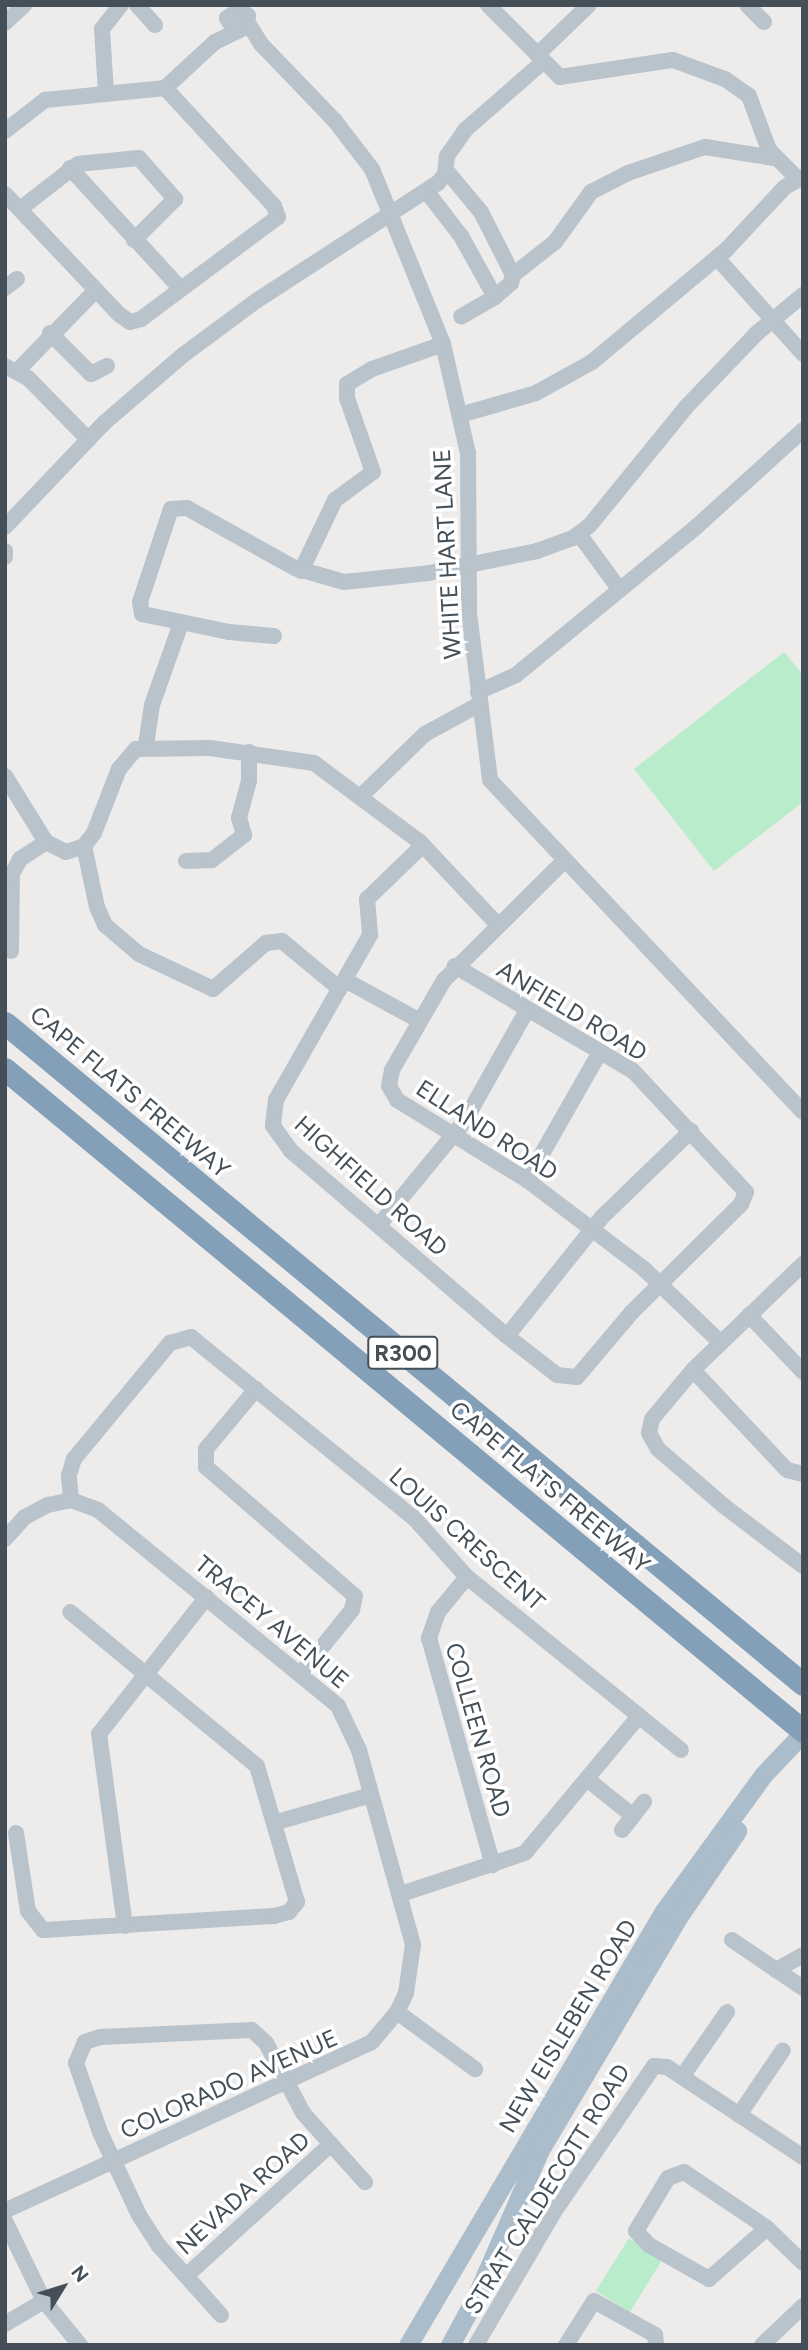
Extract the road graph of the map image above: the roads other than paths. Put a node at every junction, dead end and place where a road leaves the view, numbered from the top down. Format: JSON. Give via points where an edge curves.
{"nodes":[{"id":1,"x":24,"y":5,"type":"edge"},
{"id":2,"x":121,"y":5,"type":"edge"},
{"id":3,"x":137,"y":5,"type":"edge"},
{"id":4,"x":488,"y":5,"type":"edge"},
{"id":5,"x":589,"y":5,"type":"edge"},
{"id":6,"x":747,"y":5,"type":"edge"},
{"id":7,"x":238,"y":15,"type":"edge"},
{"id":8,"x":764,"y":22,"type":"dead end"},
{"id":9,"x":5,"y":23,"type":"edge"},
{"id":10,"x":155,"y":25,"type":"dead end"},
{"id":11,"x":540,"y":59,"type":"junction"},
{"id":12,"x":165,"y":88,"type":"junction"},
{"id":13,"x":106,"y":93,"type":"junction"},
{"id":14,"x":5,"y":131,"type":"edge"},
{"id":15,"x":774,"y":158,"type":"junction"},
{"id":16,"x":70,"y":168,"type":"junction"},
{"id":17,"x":446,"y":170,"type":"junction"},
{"id":18,"x":800,"y":177,"type":"edge"},
{"id":19,"x":427,"y":192,"type":"junction"},
{"id":20,"x":5,"y":194,"type":"edge"},
{"id":21,"x":20,"y":209,"type":"junction"},
{"id":22,"x":392,"y":216,"type":"junction"},
{"id":23,"x":134,"y":240,"type":"junction"},
{"id":24,"x":717,"y":258,"type":"junction"},
{"id":25,"x":513,"y":275,"type":"junction"},
{"id":26,"x":180,"y":288,"type":"junction"},
{"id":27,"x":96,"y":289,"type":"junction"},
{"id":28,"x":803,"y":295,"type":"edge"},
{"id":29,"x":495,"y":297,"type":"junction"},
{"id":30,"x":461,"y":317,"type":"dead end"},
{"id":31,"x":772,"y":319,"type":"junction"},
{"id":32,"x":50,"y":333,"type":"junction"},
{"id":33,"x":443,"y":344,"type":"junction"},
{"id":34,"x":803,"y":354,"type":"edge"},
{"id":35,"x":107,"y":366,"type":"dead end"},
{"id":36,"x":11,"y":368,"type":"edge"},
{"id":37,"x":460,"y":415,"type":"junction"},
{"id":38,"x":803,"y":430,"type":"edge"},
{"id":39,"x":88,"y":439,"type":"junction"},
{"id":40,"x":5,"y":527,"type":"edge"},
{"id":41,"x":579,"y":534,"type":"junction"},
{"id":42,"x":5,"y":551,"type":"edge"},
{"id":43,"x":5,"y":557,"type":"edge"},
{"id":44,"x":469,"y":566,"type":"junction"},
{"id":45,"x":301,"y":571,"type":"junction"},
{"id":46,"x":620,"y":590,"type":"junction"},
{"id":47,"x":181,"y":623,"type":"junction"},
{"id":48,"x":274,"y":636,"type":"dead end"},
{"id":49,"x":479,"y":698,"type":"junction"},
{"id":50,"x":146,"y":746,"type":"junction"},
{"id":51,"x":249,"y":752,"type":"junction"},
{"id":52,"x":5,"y":776,"type":"edge"},
{"id":53,"x":361,"y":796,"type":"junction"},
{"id":54,"x":46,"y":842,"type":"junction"},
{"id":55,"x":84,"y":846,"type":"junction"},
{"id":56,"x":426,"y":848,"type":"junction"},
{"id":57,"x":186,"y":861,"type":"dead end"},
{"id":58,"x":564,"y":861,"type":"junction"},
{"id":59,"x":498,"y":924,"type":"junction"},
{"id":60,"x":11,"y":951,"type":"dead end"},
{"id":61,"x":454,"y":966,"type":"junction"},
{"id":62,"x":343,"y":985,"type":"junction"},
{"id":63,"x":527,"y":1010,"type":"junction"},
{"id":64,"x":420,"y":1021,"type":"junction"},
{"id":65,"x":5,"y":1023,"type":"edge"},
{"id":66,"x":600,"y":1052,"type":"junction"},
{"id":67,"x":5,"y":1069,"type":"edge"},
{"id":68,"x":803,"y":1112,"type":"edge"},
{"id":69,"x":691,"y":1131,"type":"junction"},
{"id":70,"x":455,"y":1135,"type":"junction"},
{"id":71,"x":527,"y":1180,"type":"junction"},
{"id":72,"x":379,"y":1225,"type":"junction"},
{"id":73,"x":591,"y":1229,"type":"junction"},
{"id":74,"x":803,"y":1264,"type":"edge"},
{"id":75,"x":661,"y":1283,"type":"junction"},
{"id":76,"x":749,"y":1315,"type":"junction"},
{"id":77,"x":507,"y":1336,"type":"junction"},
{"id":78,"x":721,"y":1343,"type":"junction"},
{"id":79,"x":693,"y":1370,"type":"junction"},
{"id":80,"x":803,"y":1371,"type":"edge"},
{"id":81,"x":256,"y":1388,"type":"junction"},
{"id":82,"x":803,"y":1474,"type":"edge"},
{"id":83,"x":71,"y":1500,"type":"junction"},
{"id":84,"x":5,"y":1539,"type":"edge"},
{"id":85,"x":803,"y":1566,"type":"edge"},
{"id":86,"x":467,"y":1577,"type":"junction"},
{"id":87,"x":207,"y":1597,"type":"junction"},
{"id":88,"x":70,"y":1612,"type":"dead end"},
{"id":89,"x":145,"y":1673,"type":"junction"},
{"id":90,"x":301,"y":1674,"type":"junction"},
{"id":91,"x":802,"y":1683,"type":"edge"},
{"id":92,"x":639,"y":1716,"type":"junction"},
{"id":93,"x":799,"y":1737,"type":"edge"},
{"id":94,"x":681,"y":1750,"type":"dead end"},
{"id":95,"x":587,"y":1779,"type":"junction"},
{"id":96,"x":371,"y":1795,"type":"junction"},
{"id":97,"x":644,"y":1802,"type":"dead end"},
{"id":98,"x":633,"y":1816,"type":"junction"},
{"id":99,"x":277,"y":1822,"type":"junction"},
{"id":100,"x":622,"y":1830,"type":"dead end"},
{"id":101,"x":16,"y":1833,"type":"dead end"},
{"id":102,"x":493,"y":1865,"type":"junction"},
{"id":103,"x":401,"y":1895,"type":"junction"},
{"id":104,"x":125,"y":1926,"type":"junction"},
{"id":105,"x":732,"y":1940,"type":"dead end"},
{"id":106,"x":413,"y":1945,"type":"joint"},
{"id":107,"x":803,"y":1955,"type":"edge"},
{"id":108,"x":776,"y":1970,"type":"junction"},
{"id":109,"x":803,"y":1988,"type":"edge"},
{"id":110,"x":397,"y":2012,"type":"junction"},
{"id":111,"x":727,"y":2012,"type":"dead end"},
{"id":112,"x":783,"y":2050,"type":"dead end"},
{"id":113,"x":475,"y":2069,"type":"dead end"},
{"id":114,"x":682,"y":2077,"type":"junction"},
{"id":115,"x":284,"y":2084,"type":"junction"},
{"id":116,"x":739,"y":2115,"type":"junction"},
{"id":117,"x":331,"y":2144,"type":"junction"},
{"id":118,"x":801,"y":2151,"type":"edge"},
{"id":119,"x":114,"y":2161,"type":"junction"},
{"id":120,"x":365,"y":2182,"type":"dead end"},
{"id":121,"x":5,"y":2211,"type":"edge"},
{"id":122,"x":5,"y":2221,"type":"edge"},
{"id":123,"x":767,"y":2228,"type":"junction"},
{"id":124,"x":803,"y":2263,"type":"edge"},
{"id":125,"x":186,"y":2276,"type":"junction"},
{"id":126,"x":44,"y":2301,"type":"junction"},
{"id":127,"x":803,"y":2306,"type":"edge"},
{"id":128,"x":221,"y":2315,"type":"dead end"},
{"id":129,"x":5,"y":2324,"type":"edge"},
{"id":130,"x":80,"y":2345,"type":"edge"},
{"id":131,"x":408,"y":2345,"type":"edge"},
{"id":132,"x":450,"y":2345,"type":"edge"},
{"id":133,"x":475,"y":2345,"type":"edge"},
{"id":134,"x":566,"y":2345,"type":"edge"},
{"id":135,"x":656,"y":2345,"type":"edge"},
{"id":136,"x":762,"y":2345,"type":"edge"}],
"edges":[{"from":1,"to":9,"type":"street"},
{"from":2,"to":13,"type":"street","via":[[102,29]]},
{"from":3,"to":10,"type":"street"},
{"from":4,"to":11,"type":"street"},
{"from":5,"to":11,"type":"street"},
{"from":6,"to":8,"type":"street"},
{"from":7,"to":12,"type":"street"},
{"from":7,"to":22,"type":"street","name":"WHITE HART LANE","via":[[358,147]]},
{"from":11,"to":15,"type":"street","via":[[560,77],[608,67],[682,62],[725,79],[749,96]]},
{"from":11,"to":17,"type":"street","via":[[465,130],[447,156]]},
{"from":12,"to":13,"type":"street"},
{"from":12,"to":26,"type":"street","via":[[274,206],[278,217]]},
{"from":13,"to":14,"type":"street","via":[[38,102]]},
{"from":15,"to":18,"type":"street"},
{"from":15,"to":25,"type":"street","via":[[705,147],[628,173],[591,192],[555,242]]},
{"from":16,"to":21,"type":"street"},
{"from":16,"to":23,"type":"street"},
{"from":16,"to":23,"type":"street","via":[[132,157],[145,160],[163,180],[175,199]]},
{"from":17,"to":19,"type":"street"},
{"from":17,"to":25,"type":"street","via":[[481,212]]},
{"from":18,"to":24,"type":"street"},
{"from":19,"to":22,"type":"street"},
{"from":19,"to":29,"type":"street","via":[[461,236]]},
{"from":20,"to":21,"type":"street"},
{"from":21,"to":27,"type":"street"},
{"from":22,"to":33,"type":"street","name":"WHITE HART LANE"},
{"from":22,"to":39,"type":"street","via":[[256,301],[158,376]]},
{"from":23,"to":26,"type":"street"},
{"from":24,"to":31,"type":"street"},
{"from":24,"to":37,"type":"street","via":[[581,369],[523,398]]},
{"from":25,"to":29,"type":"street","via":[[511,283]]},
{"from":26,"to":27,"type":"street","via":[[130,322]]},
{"from":27,"to":32,"type":"street"},
{"from":28,"to":31,"type":"street"},
{"from":29,"to":30,"type":"street"},
{"from":31,"to":34,"type":"street"},
{"from":31,"to":41,"type":"street","via":[[676,417]]},
{"from":32,"to":35,"type":"street","via":[[91,374]]},
{"from":32,"to":36,"type":"street"},
{"from":33,"to":37,"type":"street","name":"WHITE HART LANE"},
{"from":33,"to":45,"type":"street","via":[[372,369],[347,384],[347,398],[373,471],[335,500]]},
{"from":36,"to":39,"type":"street"},
{"from":37,"to":44,"type":"street","name":"WHITE HART LANE","via":[[468,453]]},
{"from":38,"to":46,"type":"street"},
{"from":39,"to":40,"type":"street"},
{"from":41,"to":44,"type":"street","via":[[537,551]]},
{"from":41,"to":46,"type":"street"},
{"from":42,"to":43,"type":"street"},
{"from":44,"to":45,"type":"street","via":[[353,582]]},
{"from":44,"to":49,"type":"street","name":"WHITE HART LANE","via":[[469,613]]},
{"from":45,"to":47,"type":"street","via":[[198,513],[174,507],[165,519],[140,609],[150,619]]},
{"from":46,"to":49,"type":"street","via":[[516,675]]},
{"from":47,"to":48,"type":"street"},
{"from":47,"to":50,"type":"street","via":[[152,705]]},
{"from":49,"to":53,"type":"street","via":[[425,734]]},
{"from":49,"to":58,"type":"street","name":"WHITE HART LANE","via":[[490,780]]},
{"from":50,"to":51,"type":"street"},
{"from":50,"to":55,"type":"street","via":[[136,749],[119,769],[94,833]]},
{"from":51,"to":53,"type":"street","via":[[314,764]]},
{"from":51,"to":57,"type":"street","via":[[249,780],[239,818],[244,835],[212,860]]},
{"from":52,"to":54,"type":"street"},
{"from":53,"to":56,"type":"street"},
{"from":54,"to":55,"type":"street","via":[[66,852]]},
{"from":54,"to":60,"type":"street","via":[[20,859],[12,874]]},
{"from":55,"to":62,"type":"street","via":[[105,925],[139,954],[214,989],[266,943],[282,941]]},
{"from":56,"to":59,"type":"street"},
{"from":56,"to":62,"type":"street","name":"HIGHFIELD ROAD","via":[[369,895],[365,903],[370,935]]},
{"from":58,"to":59,"type":"street","name":"ELLAND ROAD"},
{"from":58,"to":68,"type":"street","name":"WHITE HART LANE"},
{"from":59,"to":61,"type":"street","name":"ELLAND ROAD"},
{"from":61,"to":63,"type":"street","name":"ANFIELD ROAD"},
{"from":61,"to":64,"type":"street","name":"ELLAND ROAD"},
{"from":62,"to":64,"type":"street"},
{"from":62,"to":72,"type":"street","name":"HIGHFIELD ROAD","via":[[276,1100],[272,1125],[281,1142]]},
{"from":63,"to":66,"type":"street","name":"ANFIELD ROAD"},
{"from":63,"to":70,"type":"street"},
{"from":64,"to":70,"type":"street","name":"ELLAND ROAD","via":[[392,1070],[389,1086],[397,1100]]},
{"from":65,"to":91,"type":"highway","name":"CAPE FLATS FREEWAY","number":"R300"},
{"from":66,"to":69,"type":"street","name":"ANFIELD ROAD","via":[[633,1071]]},
{"from":66,"to":71,"type":"street"},
{"from":67,"to":93,"type":"highway","name":"CAPE FLATS FREEWAY","number":"R300","via":[[777,1709]]},
{"from":69,"to":73,"type":"street"},
{"from":69,"to":75,"type":"street","name":"ANFIELD ROAD","via":[[739,1180],[745,1199]]},
{"from":70,"to":71,"type":"street","name":"ELLAND ROAD"},
{"from":70,"to":72,"type":"street"},
{"from":71,"to":73,"type":"street","name":"ELLAND ROAD"},
{"from":72,"to":77,"type":"street","name":"HIGHFIELD ROAD"},
{"from":73,"to":75,"type":"street","name":"ELLAND ROAD"},
{"from":73,"to":77,"type":"street"},
{"from":74,"to":76,"type":"street"},
{"from":75,"to":77,"type":"street","name":"HIGHFIELD ROAD","via":[[577,1377],[557,1375]]},
{"from":75,"to":78,"type":"street","name":"ELLAND ROAD"},
{"from":76,"to":78,"type":"street"},
{"from":76,"to":80,"type":"street"},
{"from":78,"to":79,"type":"street"},
{"from":79,"to":82,"type":"street","via":[[787,1469]]},
{"from":79,"to":85,"type":"street","via":[[652,1419],[652,1440],[723,1506]]},
{"from":81,"to":83,"type":"street","name":"LOUIS CRESCENT","via":[[198,1340],[177,1338],[74,1459],[69,1475]]},
{"from":81,"to":86,"type":"street","name":"LOUIS CRESCENT","via":[[414,1518]]},
{"from":81,"to":90,"type":"street","via":[[206,1450],[206,1467],[355,1596],[352,1610]]},
{"from":83,"to":84,"type":"street","via":[[36,1510]]},
{"from":83,"to":87,"type":"street","name":"TRACEY AVENUE","via":[[108,1516]]},
{"from":86,"to":92,"type":"street","name":"LOUIS CRESCENT"},
{"from":86,"to":102,"type":"street","name":"COLLEEN ROAD","via":[[438,1612],[429,1638]]},
{"from":87,"to":89,"type":"street"},
{"from":87,"to":90,"type":"street","name":"TRACEY AVENUE"},
{"from":88,"to":89,"type":"street"},
{"from":89,"to":99,"type":"street","via":[[257,1766]]},
{"from":89,"to":104,"type":"street","via":[[99,1734]]},
{"from":90,"to":96,"type":"street","name":"TRACEY AVENUE","via":[[346,1716]]},
{"from":92,"to":94,"type":"street","name":"LOUIS CRESCENT"},
{"from":92,"to":95,"type":"street"},
{"from":93,"to":131,"type":"main road","name":"NEW EISLEBEN ROAD","via":[[763,1775],[664,1912]]},
{"from":93,"to":132,"type":"main road","name":"NEW EISLEBEN ROAD","via":[[677,1919],[540,2150]]},
{"from":95,"to":98,"type":"street"},
{"from":95,"to":102,"type":"street","via":[[525,1853]]},
{"from":96,"to":99,"type":"street"},
{"from":96,"to":103,"type":"street","name":"TRACEY AVENUE"},
{"from":97,"to":98,"type":"street"},
{"from":98,"to":100,"type":"street"},
{"from":99,"to":104,"type":"street","via":[[298,1897],[289,1912]]},
{"from":101,"to":104,"type":"street","via":[[26,1899],[36,1926],[51,1932]]},
{"from":102,"to":103,"type":"street"},
{"from":103,"to":106,"type":"street","name":"TRACEY AVENUE"},
{"from":105,"to":108,"type":"street"},
{"from":106,"to":110,"type":"street","name":"COLORADO AVENUE","via":[[410,1977]]},
{"from":107,"to":108,"type":"street"},
{"from":108,"to":109,"type":"street"},
{"from":110,"to":113,"type":"street"},
{"from":110,"to":115,"type":"street","name":"COLORADO AVENUE","via":[[384,2031],[357,2051]]},
{"from":111,"to":114,"type":"street"},
{"from":112,"to":116,"type":"street"},
{"from":114,"to":116,"type":"street","name":"STRAT CALDECOTT ROAD"},
{"from":114,"to":133,"type":"street","name":"STRAT CALDECOTT ROAD","via":[[663,2065],[650,2069],[554,2212]]},
{"from":115,"to":117,"type":"street"},
{"from":115,"to":119,"type":"street","name":"COLORADO AVENUE"},
{"from":115,"to":119,"type":"street","via":[[266,2043],[252,2030],[91,2039],[79,2048],[76,2063]]},
{"from":116,"to":118,"type":"street","name":"STRAT CALDECOTT ROAD"},
{"from":117,"to":120,"type":"street"},
{"from":117,"to":125,"type":"street","name":"NEVADA ROAD"},
{"from":119,"to":121,"type":"street","name":"COLORADO AVENUE"},
{"from":119,"to":125,"type":"street","via":[[147,2230]]},
{"from":122,"to":126,"type":"street"},
{"from":123,"to":123,"type":"street","via":[[709,2279],[649,2245],[636,2231],[668,2178],[681,2172]]},
{"from":123,"to":124,"type":"street"},
{"from":125,"to":128,"type":"street"},
{"from":126,"to":129,"type":"street"},
{"from":126,"to":130,"type":"street"},
{"from":127,"to":136,"type":"street"},
{"from":134,"to":135,"type":"street","via":[[594,2301],[655,2335]]}]}
